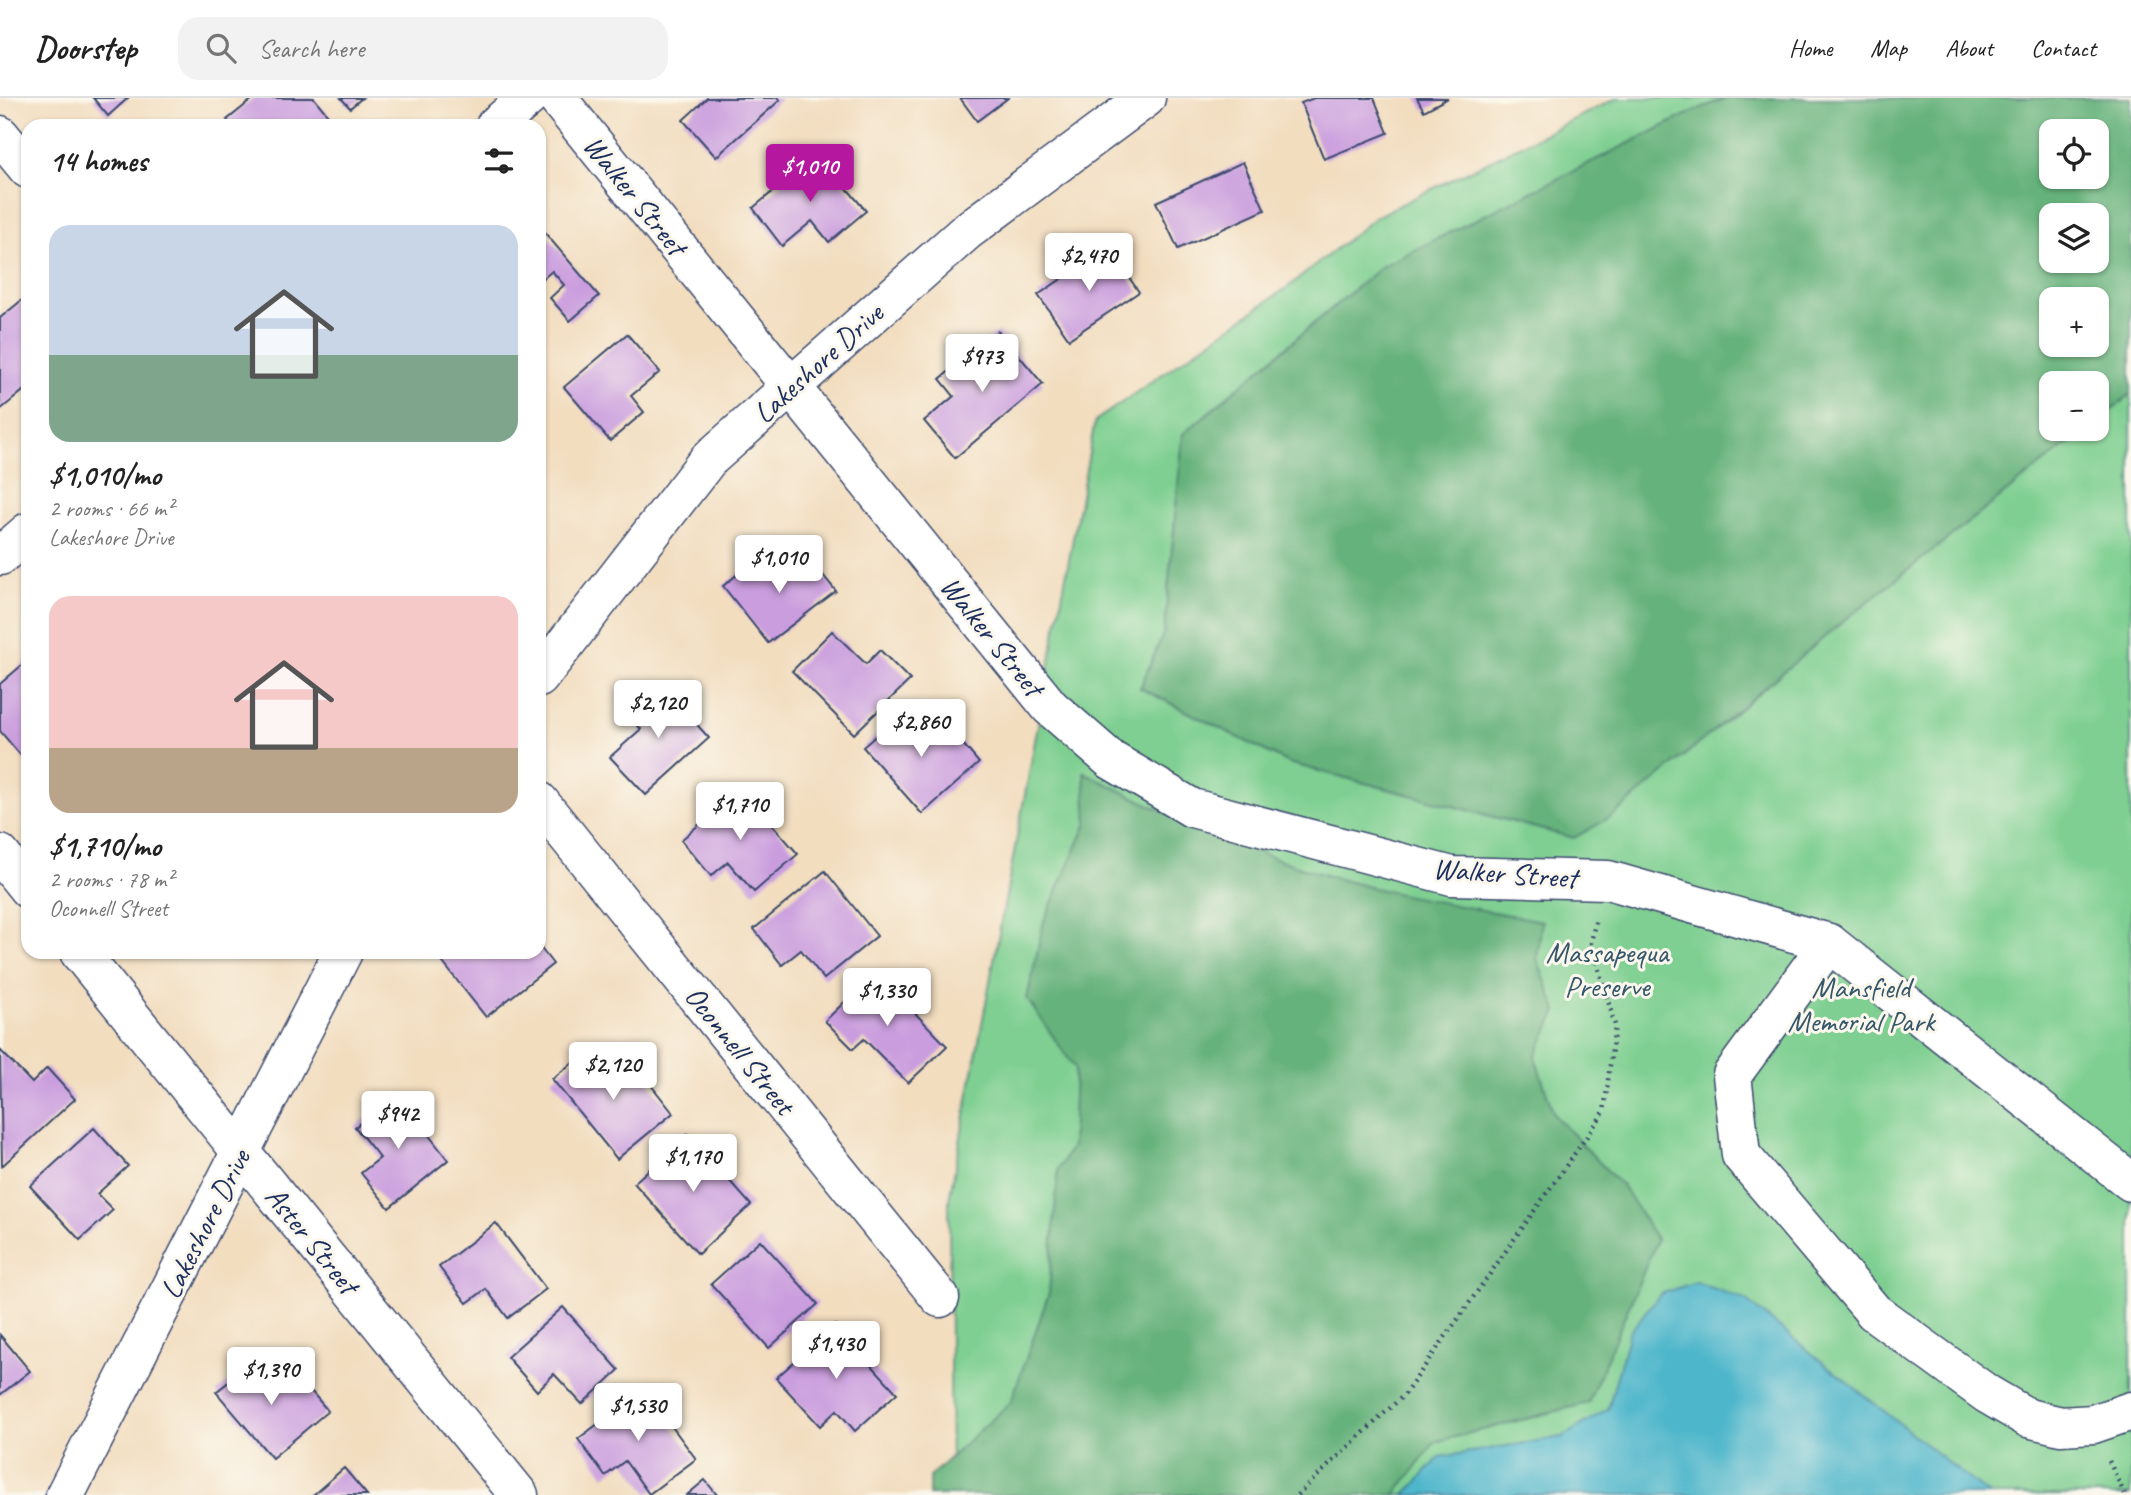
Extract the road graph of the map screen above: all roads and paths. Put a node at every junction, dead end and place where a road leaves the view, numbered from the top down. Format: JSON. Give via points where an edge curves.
{"nodes":[{"id":1,"x":528,"y":98,"type":"edge"},
{"id":2,"x":557,"y":98,"type":"edge"},
{"id":3,"x":1146,"y":98,"type":"edge"},
{"id":4,"x":503,"y":119,"type":"edge"},
{"id":5,"x":0,"y":135,"type":"edge"},
{"id":6,"x":21,"y":161,"type":"edge"},
{"id":7,"x":791,"y":387,"type":"junction"},
{"id":8,"x":21,"y":538,"type":"edge"},
{"id":9,"x":0,"y":556,"type":"edge"},
{"id":10,"x":546,"y":669,"type":"edge"},
{"id":11,"x":546,"y":811,"type":"edge"},
{"id":12,"x":0,"y":854,"type":"edge"},
{"id":13,"x":21,"y":880,"type":"edge"},
{"id":14,"x":1608,"y":880,"type":"junction"},
{"id":15,"x":1829,"y":943,"type":"junction"},
{"id":16,"x":85,"y":959,"type":"edge"},
{"id":17,"x":339,"y":959,"type":"edge"},
{"id":18,"x":242,"y":1153,"type":"junction"},
{"id":19,"x":2131,"y":1182,"type":"edge"},
{"id":20,"x":940,"y":1298,"type":"dead end"},
{"id":21,"x":2131,"y":1411,"type":"edge"},
{"id":22,"x":65,"y":1495,"type":"edge"},
{"id":23,"x":519,"y":1495,"type":"edge"},
{"id":24,"x":1297,"y":1495,"type":"edge"}],
"edges":[{"from":1,"to":4,"type":"street"},
{"from":2,"to":7,"type":"street","name":"Walker Street"},
{"from":3,"to":7,"type":"street","name":"Lakeshore Drive","via":[[967,231]]},
{"from":5,"to":6,"type":"street"},
{"from":7,"to":10,"type":"street","name":"Lakeshore Drive","via":[[708,460]]},
{"from":7,"to":14,"type":"street","name":"Walker Street","via":[[1050,707],[1111,760],[1152,787],[1192,808],[1452,876]]},
{"from":8,"to":9,"type":"street"},
{"from":11,"to":20,"type":"street","name":"Oconnell Street"},
{"from":12,"to":13,"type":"street"},
{"from":14,"to":15,"type":"street","name":"Walker Street"},
{"from":14,"to":24,"type":"path","via":[[1591,943],[1615,1025],[1604,1112],[1405,1394]]},
{"from":15,"to":19,"type":"street"},
{"from":15,"to":21,"type":"street","via":[[1732,1075],[1741,1155],[1874,1312],[1987,1394],[2028,1418],[2061,1426],[2093,1424]]},
{"from":16,"to":18,"type":"street","name":"Aster Street"},
{"from":17,"to":18,"type":"street","name":"Lakeshore Drive"},
{"from":18,"to":22,"type":"street","name":"Lakeshore Drive"},
{"from":18,"to":23,"type":"street","name":"Aster Street"}]}
